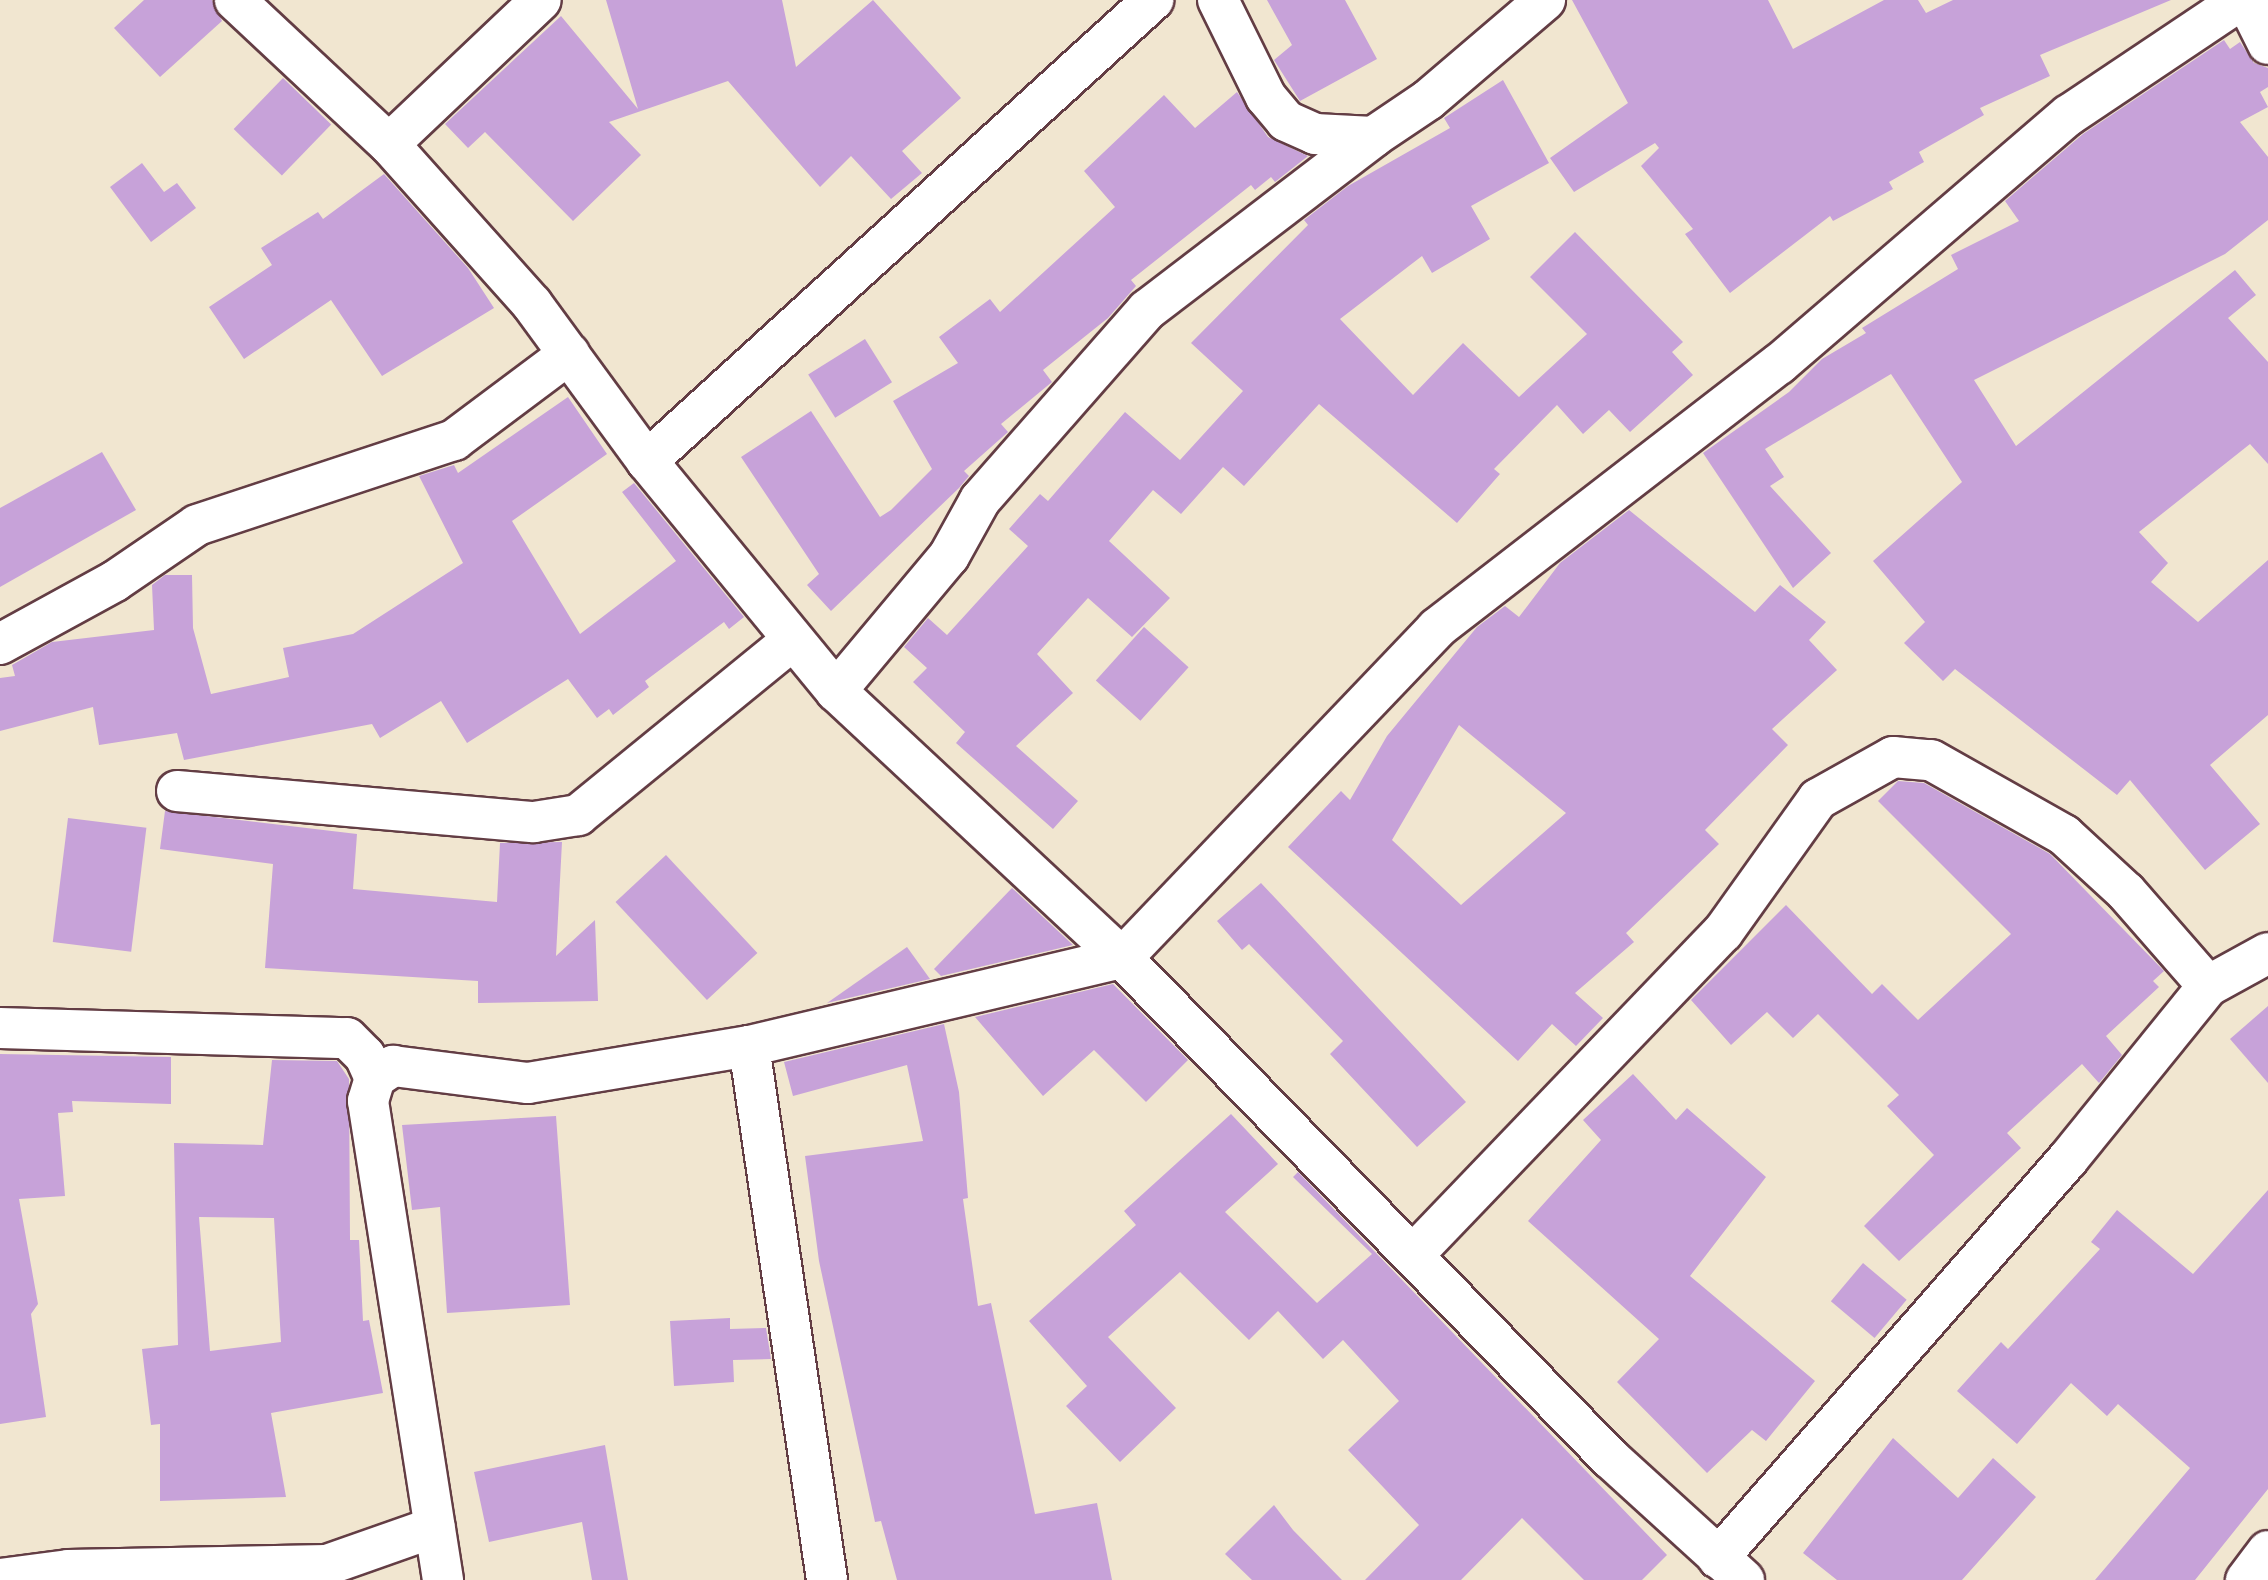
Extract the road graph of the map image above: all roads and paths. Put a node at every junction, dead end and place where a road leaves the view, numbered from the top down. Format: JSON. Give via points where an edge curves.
{"nodes":[{"id":1,"x":235,"y":0,"type":"edge"},
{"id":2,"x":542,"y":0,"type":"edge"},
{"id":3,"x":1153,"y":0,"type":"edge"},
{"id":4,"x":1218,"y":0,"type":"edge"},
{"id":5,"x":1545,"y":0,"type":"edge"},
{"id":6,"x":2243,"y":0,"type":"edge"},
{"id":7,"x":2268,"y":44,"type":"edge"},
{"id":8,"x":1373,"y":137,"type":"junction"},
{"id":9,"x":388,"y":144,"type":"junction"},
{"id":10,"x":569,"y":354,"type":"junction"},
{"id":11,"x":648,"y":461,"type":"junction"},
{"id":12,"x":790,"y":642,"type":"junction"},
{"id":13,"x":0,"y":644,"type":"edge"},
{"id":14,"x":836,"y":691,"type":"junction"},
{"id":15,"x":177,"y":790,"type":"dead end"},
{"id":16,"x":2268,"y":953,"type":"edge"},
{"id":17,"x":1122,"y":958,"type":"junction"},
{"id":18,"x":2208,"y":986,"type":"junction"},
{"id":19,"x":0,"y":1028,"type":"edge"},
{"id":20,"x":750,"y":1046,"type":"junction"},
{"id":21,"x":374,"y":1078,"type":"junction"},
{"id":22,"x":1414,"y":1254,"type":"junction"},
{"id":23,"x":436,"y":1527,"type":"junction"},
{"id":24,"x":2268,"y":1552,"type":"edge"},
{"id":25,"x":1732,"y":1573,"type":"edge"},
{"id":26,"x":0,"y":1579,"type":"edge"},
{"id":27,"x":443,"y":1580,"type":"edge"},
{"id":28,"x":827,"y":1580,"type":"edge"},
{"id":29,"x":2246,"y":1580,"type":"edge"}],
"edges":[{"from":1,"to":9,"type":"street"},
{"from":2,"to":9,"type":"street"},
{"from":3,"to":11,"type":"street"},
{"from":4,"to":8,"type":"street","via":[[1266,96],[1286,120],[1315,134]]},
{"from":5,"to":8,"type":"street","via":[[1428,100]]},
{"from":6,"to":7,"type":"street"},
{"from":6,"to":17,"type":"street","via":[[2069,115],[1779,364],[1437,628]]},
{"from":8,"to":14,"type":"street","via":[[1147,310],[980,500],[948,556]]},
{"from":9,"to":10,"type":"street"},
{"from":10,"to":11,"type":"street"},
{"from":10,"to":13,"type":"street","via":[[454,440],[198,525],[115,581]]},
{"from":11,"to":12,"type":"street"},
{"from":12,"to":14,"type":"street"},
{"from":12,"to":15,"type":"street","via":[[578,815],[534,822]]},
{"from":14,"to":17,"type":"street"},
{"from":16,"to":18,"type":"street"},
{"from":17,"to":20,"type":"street"},
{"from":17,"to":22,"type":"street"},
{"from":18,"to":22,"type":"street","via":[[2126,892],[2064,835],[1931,760],[1893,758],[1818,799],[1724,932]]},
{"from":18,"to":25,"type":"street"},
{"from":19,"to":21,"type":"street","via":[[347,1038]]},
{"from":20,"to":21,"type":"street","via":[[528,1082],[393,1066]]},
{"from":20,"to":28,"type":"street"},
{"from":21,"to":23,"type":"street","via":[[368,1100]]},
{"from":22,"to":25,"type":"street","via":[[1610,1458]]},
{"from":23,"to":26,"type":"street","via":[[327,1565],[68,1570]]},
{"from":23,"to":27,"type":"street"},
{"from":24,"to":29,"type":"street"}]}
